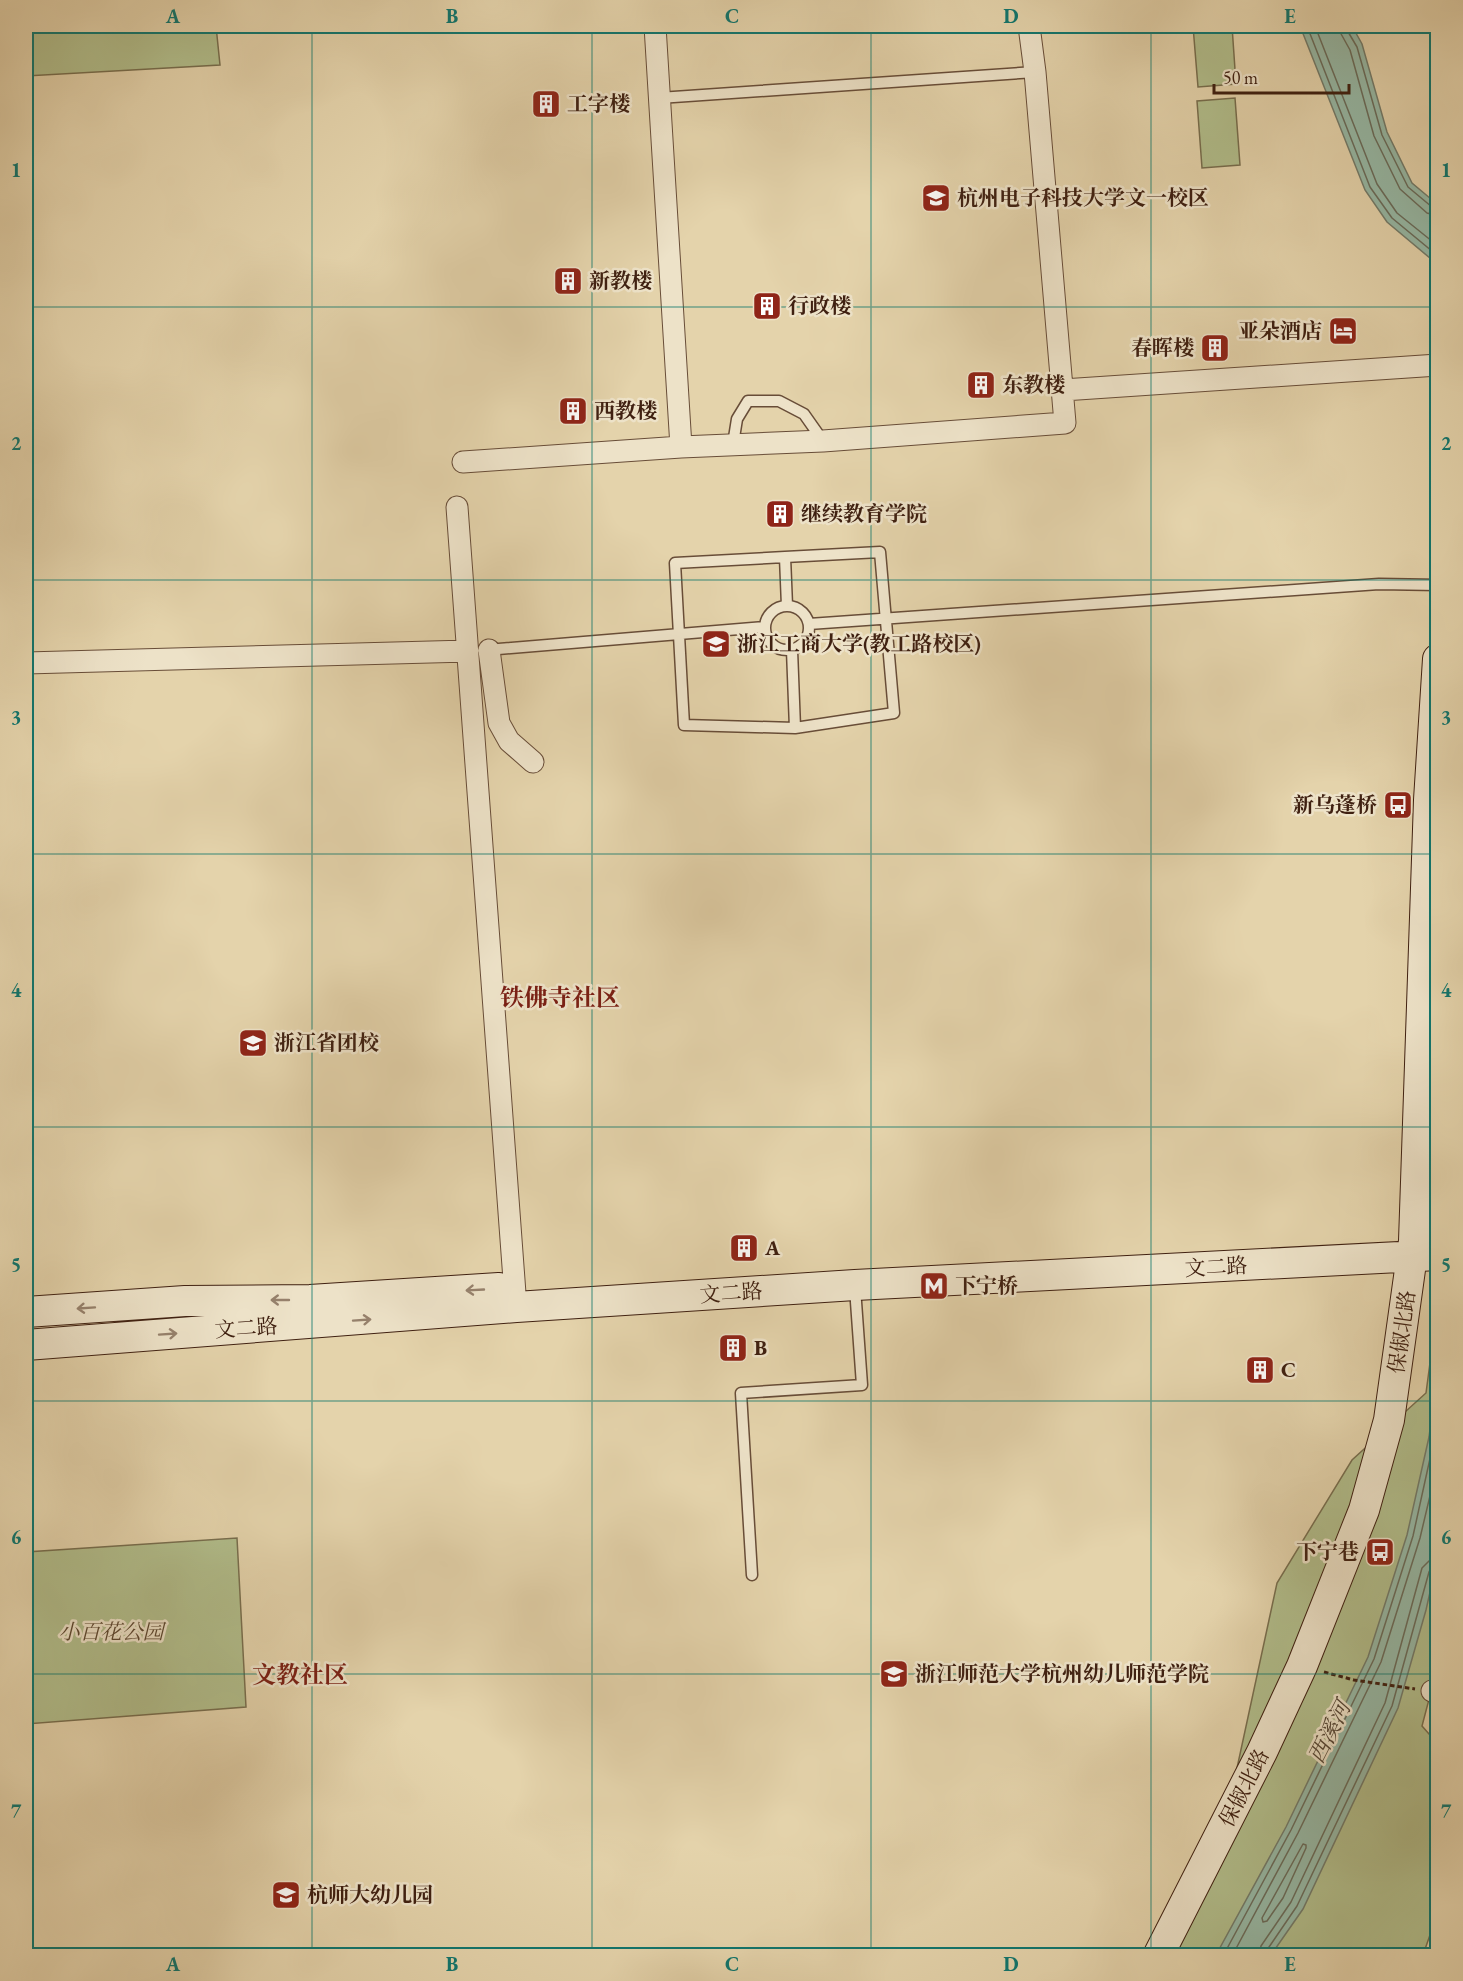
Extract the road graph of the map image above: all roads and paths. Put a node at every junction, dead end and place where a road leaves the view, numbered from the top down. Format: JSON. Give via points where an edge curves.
{"nodes":[{"id":1,"x":655,"y":26,"type":"edge"},
{"id":2,"x":1029,"y":26,"type":"edge"},
{"id":3,"x":1035,"y":72,"type":"junction"},
{"id":4,"x":659,"y":98,"type":"junction"},
{"id":5,"x":1437,"y":365,"type":"edge"},
{"id":6,"x":1063,"y":390,"type":"junction"},
{"id":7,"x":823,"y":441,"type":"junction"},
{"id":8,"x":733,"y":444,"type":"junction"},
{"id":9,"x":681,"y":447,"type":"junction"},
{"id":10,"x":463,"y":462,"type":"dead end"},
{"id":11,"x":457,"y":507,"type":"dead end"},
{"id":12,"x":785,"y":557,"type":"junction"},
{"id":13,"x":1437,"y":585,"type":"edge"},
{"id":14,"x":787,"y":606,"type":"junction"},
{"id":15,"x":885,"y":618,"type":"junction"},
{"id":16,"x":809,"y":624,"type":"junction"},
{"id":17,"x":765,"y":627,"type":"junction"},
{"id":18,"x":679,"y":634,"type":"junction"},
{"id":19,"x":792,"y":650,"type":"junction"},
{"id":20,"x":479,"y":651,"type":"junction"},
{"id":21,"x":1437,"y":659,"type":"edge"},
{"id":22,"x":26,"y":663,"type":"edge"},
{"id":23,"x":795,"y":728,"type":"junction"},
{"id":24,"x":533,"y":762,"type":"dead end"},
{"id":25,"x":1428,"y":1246,"type":"edge"},
{"id":26,"x":855,"y":1285,"type":"junction"},
{"id":27,"x":514,"y":1297,"type":"junction"},
{"id":28,"x":26,"y":1311,"type":"edge"},
{"id":29,"x":26,"y":1345,"type":"edge"},
{"id":30,"x":752,"y":1575,"type":"dead end"},
{"id":31,"x":1302,"y":1666,"type":"junction"},
{"id":32,"x":1435,"y":1692,"type":"edge"},
{"id":33,"x":1158,"y":1956,"type":"edge"}],
"edges":[{"from":1,"to":4,"type":"street"},
{"from":2,"to":3,"type":"street"},
{"from":3,"to":4,"type":"lane"},
{"from":3,"to":6,"type":"street"},
{"from":4,"to":9,"type":"street"},
{"from":5,"to":6,"type":"street"},
{"from":6,"to":7,"type":"street","via":[[1065,423]]},
{"from":7,"to":8,"type":"street"},
{"from":7,"to":8,"type":"lane","via":[[804,414],[779,401],[748,401],[737,419]]},
{"from":8,"to":9,"type":"street"},
{"from":9,"to":10,"type":"street"},
{"from":11,"to":20,"type":"street"},
{"from":12,"to":14,"type":"lane"},
{"from":12,"to":15,"type":"lane","via":[[880,552]]},
{"from":12,"to":18,"type":"lane","via":[[675,563]]},
{"from":13,"to":15,"type":"lane","via":[[1379,584]]},
{"from":14,"to":16,"type":"lane","via":[[802,611]]},
{"from":14,"to":17,"type":"lane","via":[[774,610]]},
{"from":15,"to":16,"type":"lane"},
{"from":15,"to":23,"type":"lane","via":[[894,714]]},
{"from":16,"to":19,"type":"lane","via":[[804,643]]},
{"from":17,"to":18,"type":"lane"},
{"from":17,"to":19,"type":"lane","via":[[773,645]]},
{"from":18,"to":20,"type":"lane"},
{"from":18,"to":23,"type":"lane","via":[[684,725]]},
{"from":19,"to":23,"type":"lane"},
{"from":20,"to":22,"type":"street"},
{"from":20,"to":24,"type":"street","via":[[499,723],[509,741]]},
{"from":20,"to":27,"type":"street"},
{"from":21,"to":25,"type":"main road","name":"保俶北路","via":[[1430,800]]},
{"from":25,"to":26,"type":"main road","name":"文二路"},
{"from":25,"to":27,"type":"main road","name":"文二路","via":[[1110,1255]]},
{"from":25,"to":31,"type":"main road","name":"保俶北路","via":[[1364,1510]]},
{"from":26,"to":27,"type":"main road","name":"文二路"},
{"from":26,"to":30,"type":"lane","via":[[862,1385],[741,1393]]},
{"from":27,"to":28,"type":"main road","name":"文二路","one_way":true,"via":[[185,1301]]},
{"from":29,"to":27,"type":"main road","name":"文二路","one_way":true},
{"from":31,"to":32,"type":"path","via":[[1354,1680]]},
{"from":31,"to":33,"type":"main road","name":"保俶北路"}]}
